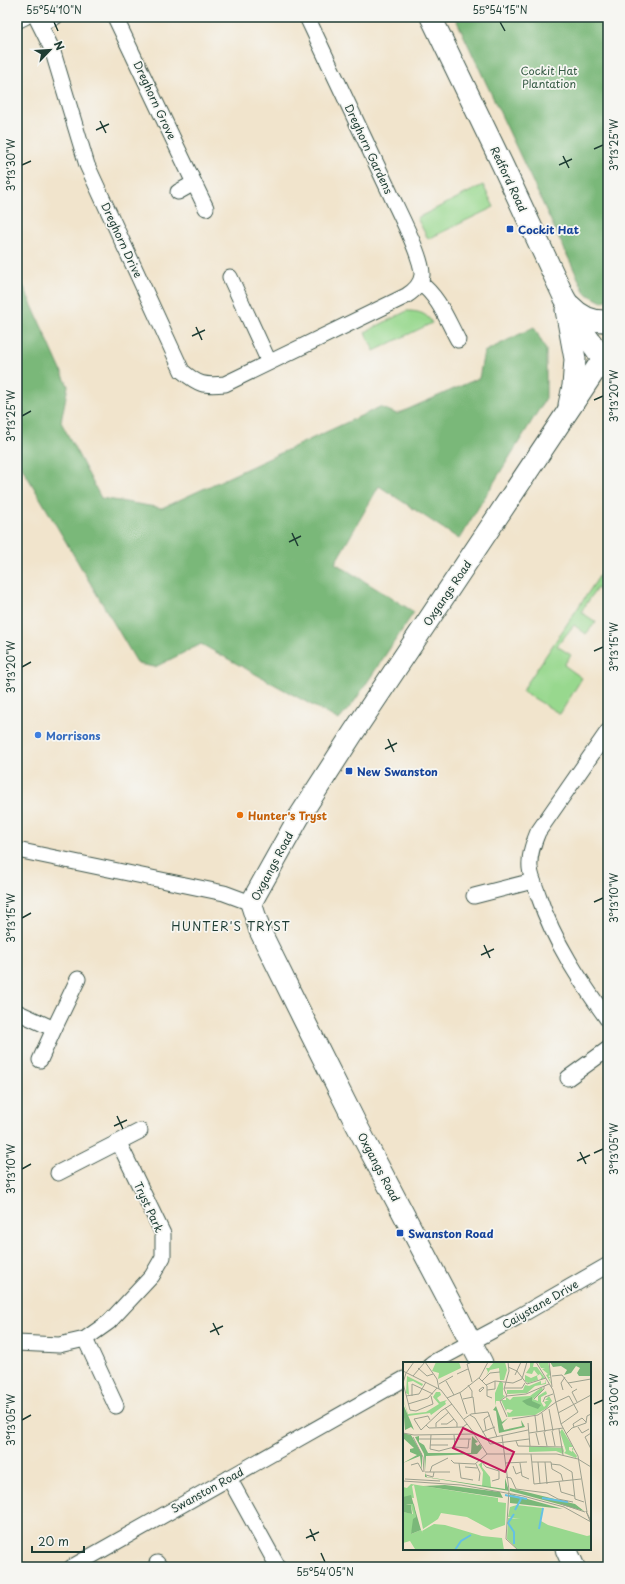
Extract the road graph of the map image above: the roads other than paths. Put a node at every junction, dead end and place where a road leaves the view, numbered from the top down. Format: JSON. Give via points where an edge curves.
{"nodes":[{"id":1,"x":25,"y":17,"type":"edge"},
{"id":2,"x":55,"y":17,"type":"edge"},
{"id":3,"x":115,"y":17,"type":"edge"},
{"id":4,"x":307,"y":17,"type":"edge"},
{"id":5,"x":431,"y":17,"type":"edge"},
{"id":6,"x":38,"y":20,"type":"edge"},
{"id":7,"x":17,"y":21,"type":"edge"},
{"id":8,"x":194,"y":183,"type":"junction"},
{"id":9,"x":178,"y":192,"type":"dead end"},
{"id":10,"x":206,"y":208,"type":"dead end"},
{"id":11,"x":230,"y":277,"type":"dead end"},
{"id":12,"x":420,"y":283,"type":"junction"},
{"id":13,"x":564,"y":297,"type":"junction"},
{"id":14,"x":608,"y":321,"type":"edge"},
{"id":15,"x":458,"y":340,"type":"dead end"},
{"id":16,"x":606,"y":355,"type":"edge"},
{"id":17,"x":269,"y":362,"type":"junction"},
{"id":18,"x":567,"y":414,"type":"junction"},
{"id":19,"x":608,"y":732,"type":"edge"},
{"id":20,"x":17,"y":850,"type":"edge"},
{"id":21,"x":534,"y":881,"type":"junction"},
{"id":22,"x":474,"y":896,"type":"dead end"},
{"id":23,"x":252,"y":903,"type":"junction"},
{"id":24,"x":78,"y":979,"type":"dead end"},
{"id":25,"x":17,"y":1012,"type":"edge"},
{"id":26,"x":608,"y":1020,"type":"edge"},
{"id":27,"x":54,"y":1029,"type":"junction"},
{"id":28,"x":608,"y":1049,"type":"edge"},
{"id":29,"x":40,"y":1060,"type":"dead end"},
{"id":30,"x":568,"y":1078,"type":"dead end"},
{"id":31,"x":140,"y":1131,"type":"dead end"},
{"id":32,"x":118,"y":1142,"type":"junction"},
{"id":33,"x":58,"y":1173,"type":"dead end"},
{"id":34,"x":608,"y":1265,"type":"edge"},
{"id":35,"x":85,"y":1339,"type":"junction"},
{"id":36,"x":472,"y":1342,"type":"junction"},
{"id":37,"x":17,"y":1344,"type":"edge"},
{"id":38,"x":434,"y":1362,"type":"edge"},
{"id":39,"x":482,"y":1362,"type":"edge"},
{"id":40,"x":403,"y":1379,"type":"edge"},
{"id":41,"x":116,"y":1406,"type":"dead end"},
{"id":42,"x":229,"y":1478,"type":"junction"},
{"id":43,"x":566,"y":1550,"type":"edge"},
{"id":44,"x":72,"y":1567,"type":"edge"},
{"id":45,"x":278,"y":1567,"type":"edge"},
{"id":46,"x":574,"y":1567,"type":"edge"}],
"edges":[{"from":1,"to":7,"type":"street"},
{"from":2,"to":6,"type":"street"},
{"from":3,"to":8,"type":"street","name":"Dreghorn Grove"},
{"from":4,"to":12,"type":"street","name":"Dreghorn Gardens","via":[[403,220],[419,258],[422,275]]},
{"from":5,"to":13,"type":"main road","name":"Redford Road"},
{"from":6,"to":17,"type":"street","name":"Dreghorn Drive","via":[[52,49],[87,165],[182,371],[194,381],[208,386],[225,384]]},
{"from":8,"to":9,"type":"street"},
{"from":8,"to":10,"type":"street","name":"Dreghorn Grove"},
{"from":11,"to":17,"type":"street"},
{"from":12,"to":15,"type":"street","via":[[438,302]]},
{"from":12,"to":17,"type":"street","name":"Dreghorn Drive","via":[[406,296]]},
{"from":13,"to":14,"type":"main road","via":[[578,314],[592,320]]},
{"from":13,"to":16,"type":"main road","name":"Redford Road","via":[[585,334]]},
{"from":13,"to":18,"type":"main road","via":[[575,359]]},
{"from":16,"to":18,"type":"main road","name":"Oxgangs Road"},
{"from":18,"to":23,"type":"main road","name":"Oxgangs Road","via":[[299,817]]},
{"from":19,"to":21,"type":"street","via":[[538,832],[530,857]]},
{"from":20,"to":23,"type":"street","via":[[224,893]]},
{"from":21,"to":22,"type":"street"},
{"from":21,"to":26,"type":"street","via":[[547,918],[566,956]]},
{"from":23,"to":36,"type":"main road","name":"Oxgangs Road","via":[[260,931],[355,1122]]},
{"from":24,"to":27,"type":"street"},
{"from":25,"to":27,"type":"street"},
{"from":27,"to":29,"type":"street"},
{"from":28,"to":30,"type":"street"},
{"from":31,"to":32,"type":"street"},
{"from":32,"to":33,"type":"street"},
{"from":32,"to":35,"type":"street","name":"Tryst Park","via":[[163,1234],[162,1257],[152,1276],[109,1322]]},
{"from":34,"to":36,"type":"street","name":"Caiystane Drive"},
{"from":35,"to":37,"type":"street","name":"Tryst Park","via":[[59,1344]]},
{"from":35,"to":41,"type":"street"},
{"from":36,"to":38,"type":"street"},
{"from":36,"to":39,"type":"main road","name":"Oxgangs Road"},
{"from":40,"to":42,"type":"street","name":"Swanston Road"},
{"from":42,"to":44,"type":"street","name":"Swanston Road"},
{"from":42,"to":45,"type":"street"},
{"from":43,"to":46,"type":"main road"}]}
